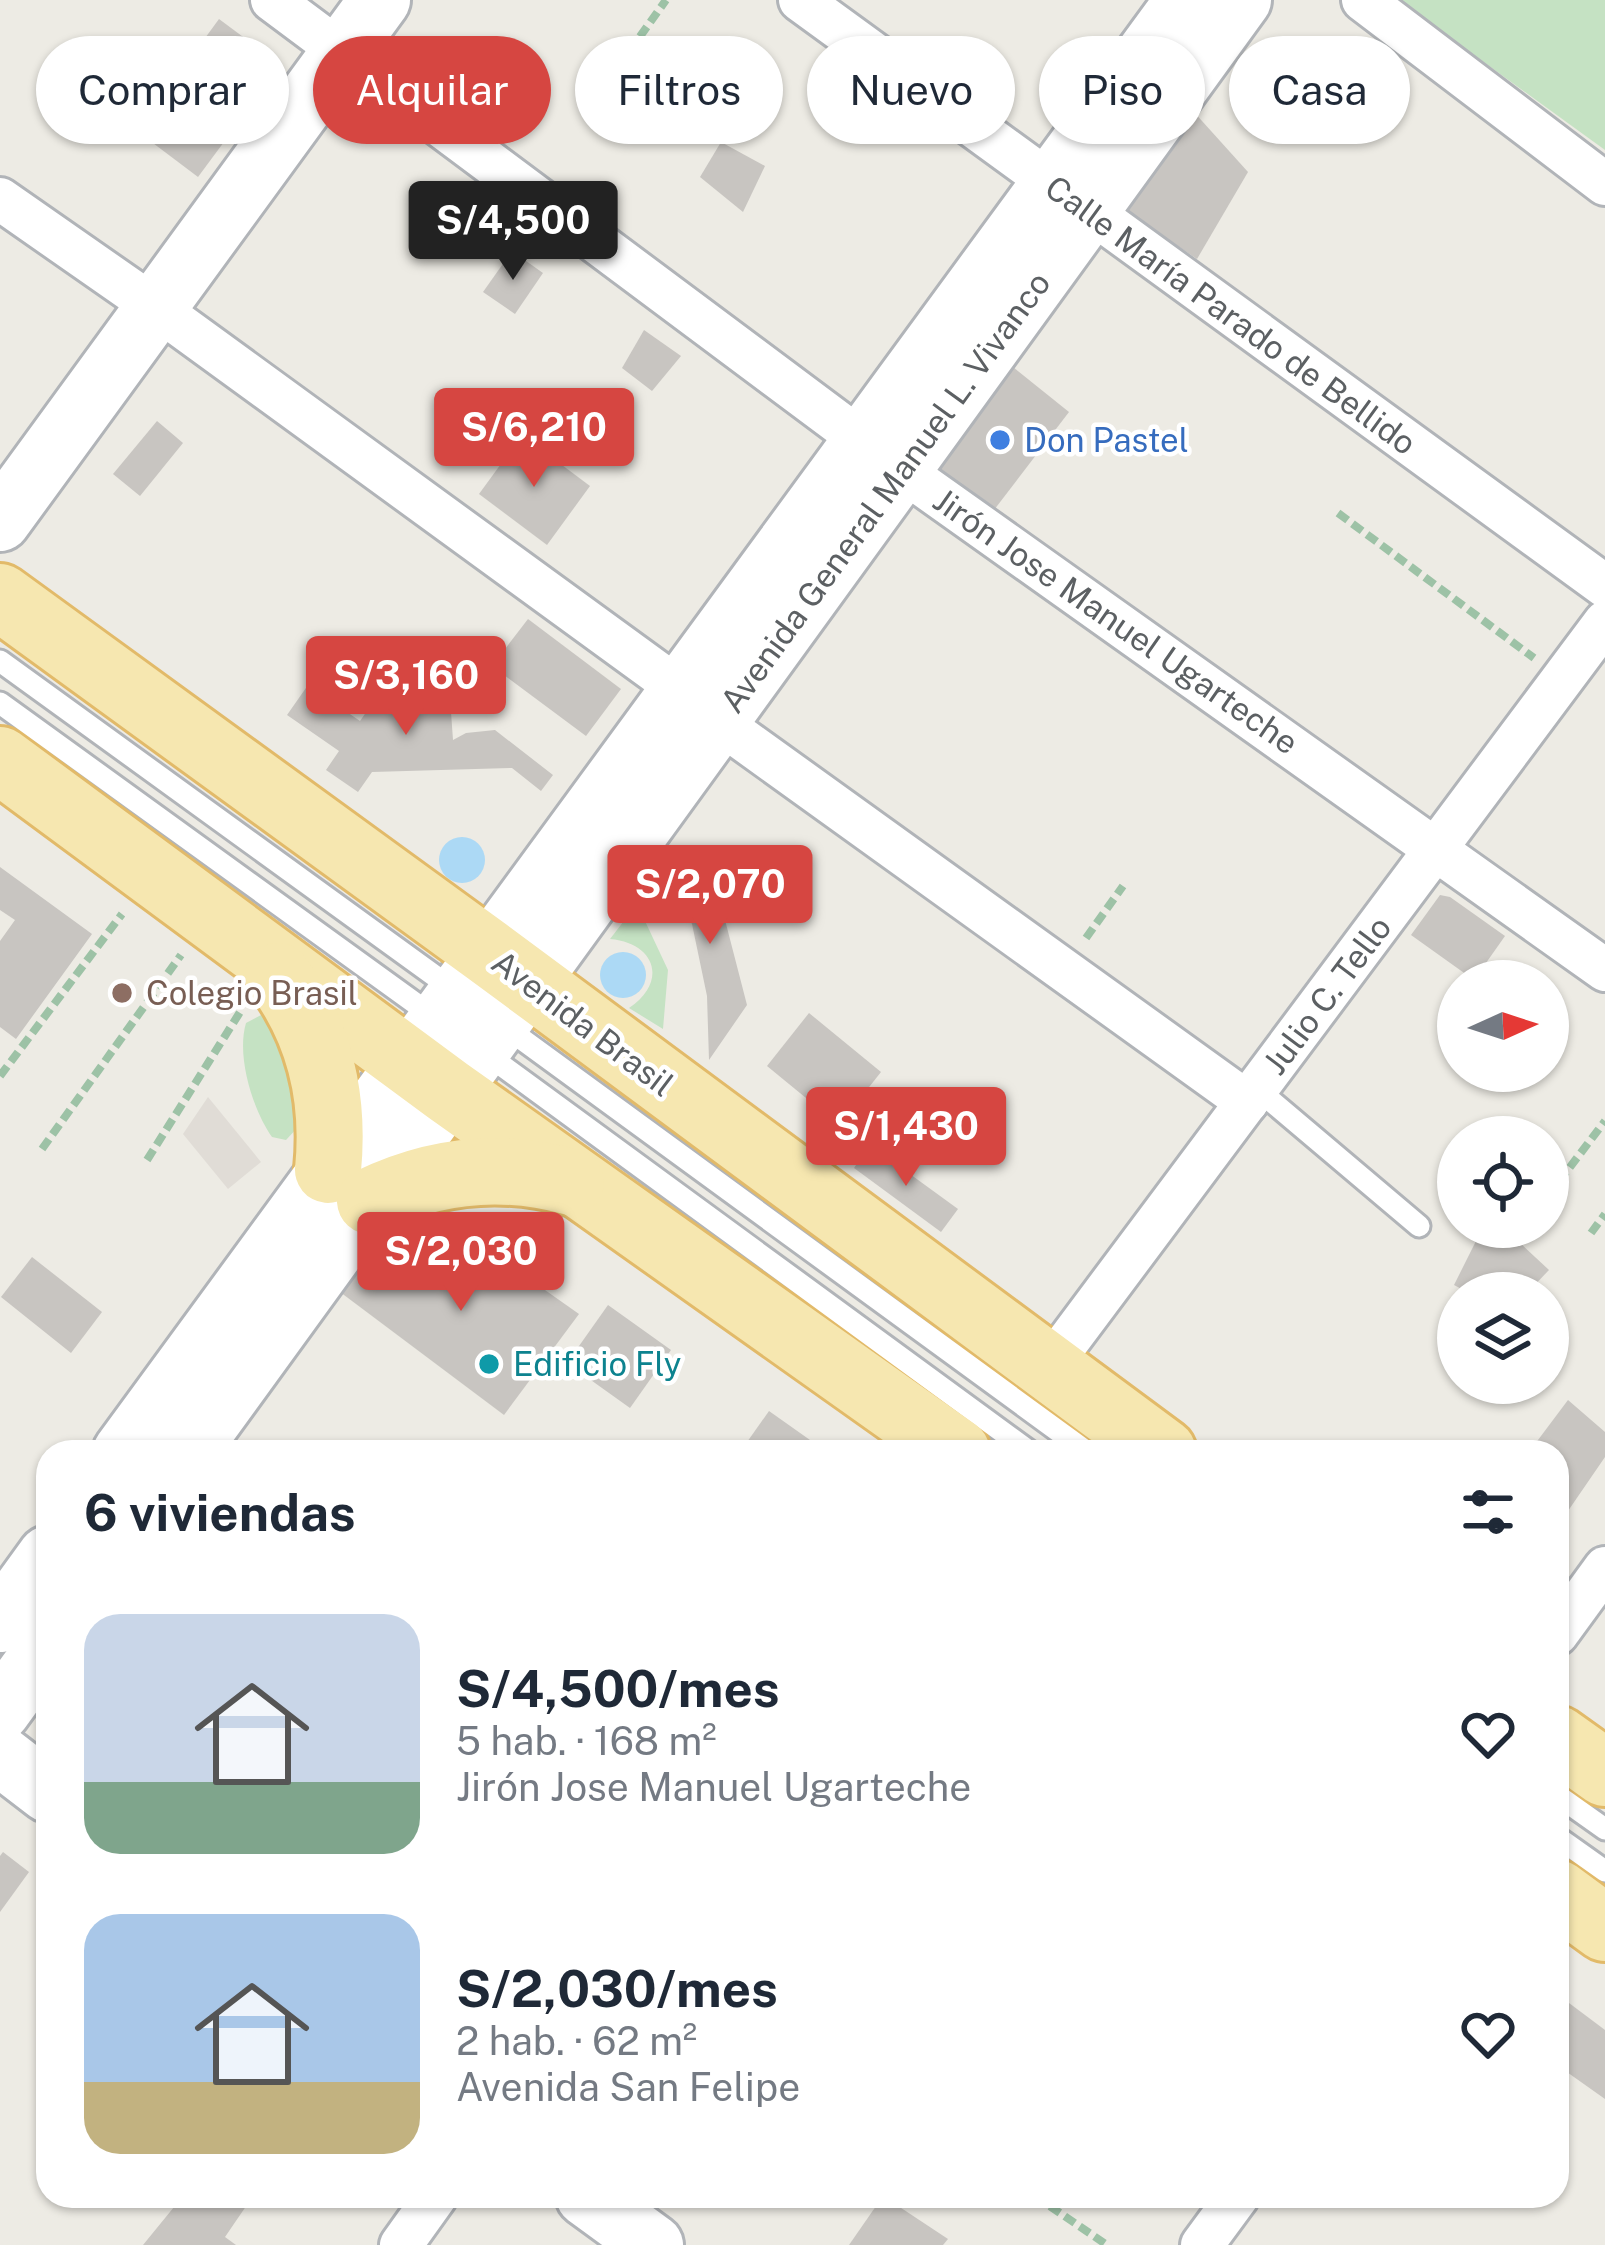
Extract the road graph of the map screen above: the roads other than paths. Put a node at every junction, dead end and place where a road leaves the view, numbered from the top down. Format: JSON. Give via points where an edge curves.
{"nodes":[{"id":1,"x":272,"y":0,"type":"edge"},
{"id":2,"x":380,"y":0,"type":"edge"},
{"id":3,"x":800,"y":0,"type":"edge"},
{"id":4,"x":1186,"y":0,"type":"edge"},
{"id":5,"x":1240,"y":0,"type":"edge"},
{"id":6,"x":1363,"y":0,"type":"edge"},
{"id":7,"x":318,"y":36,"type":"edge"},
{"id":8,"x":354,"y":36,"type":"edge"},
{"id":9,"x":313,"y":92,"type":"edge"},
{"id":10,"x":463,"y":144,"type":"edge"},
{"id":11,"x":1605,"y":184,"type":"edge"},
{"id":12,"x":1070,"y":199,"type":"junction"},
{"id":13,"x":0,"y":200,"type":"edge"},
{"id":14,"x":155,"y":307,"type":"junction"},
{"id":15,"x":883,"y":455,"type":"junction"},
{"id":16,"x":0,"y":521,"type":"edge"},
{"id":17,"x":1605,"y":586,"type":"edge"},
{"id":18,"x":0,"y":597,"type":"edge"},
{"id":19,"x":1605,"y":622,"type":"edge"},
{"id":20,"x":0,"y":661,"type":"edge"},
{"id":21,"x":0,"y":703,"type":"edge"},
{"id":22,"x":700,"y":705,"type":"junction"},
{"id":23,"x":0,"y":760,"type":"edge"},
{"id":24,"x":1437,"y":848,"type":"junction"},
{"id":25,"x":245,"y":943,"type":"junction"},
{"id":26,"x":1605,"y":970,"type":"edge"},
{"id":27,"x":469,"y":1021,"type":"junction"},
{"id":28,"x":1252,"y":1095,"type":"junction"},
{"id":29,"x":349,"y":1185,"type":"junction"},
{"id":30,"x":586,"y":1187,"type":"junction"},
{"id":31,"x":1419,"y":1226,"type":"dead end"},
{"id":32,"x":1048,"y":1368,"type":"junction"},
{"id":33,"x":133,"y":1440,"type":"edge"},
{"id":34,"x":201,"y":1440,"type":"edge"},
{"id":35,"x":939,"y":1440,"type":"edge"},
{"id":36,"x":1014,"y":1440,"type":"edge"},
{"id":37,"x":1070,"y":1440,"type":"edge"},
{"id":38,"x":1147,"y":1440,"type":"edge"},
{"id":39,"x":1605,"y":1568,"type":"edge"},
{"id":40,"x":36,"y":1572,"type":"edge"},
{"id":41,"x":1569,"y":1618,"type":"edge"},
{"id":42,"x":0,"y":1622,"type":"edge"},
{"id":43,"x":36,"y":1662,"type":"edge"},
{"id":44,"x":0,"y":1711,"type":"edge"},
{"id":45,"x":1569,"y":1748,"type":"edge"},
{"id":46,"x":0,"y":1756,"type":"edge"},
{"id":47,"x":1605,"y":1773,"type":"edge"},
{"id":48,"x":36,"y":1783,"type":"edge"},
{"id":49,"x":1569,"y":1804,"type":"edge"},
{"id":50,"x":1605,"y":1829,"type":"edge"},
{"id":51,"x":1569,"y":1846,"type":"edge"},
{"id":52,"x":1605,"y":1871,"type":"edge"},
{"id":53,"x":1569,"y":1902,"type":"edge"},
{"id":54,"x":1605,"y":1928,"type":"edge"},
{"id":55,"x":427,"y":2208,"type":"edge"},
{"id":56,"x":602,"y":2208,"type":"edge"},
{"id":57,"x":1229,"y":2208,"type":"edge"},
{"id":58,"x":401,"y":2245,"type":"edge"},
{"id":59,"x":653,"y":2245,"type":"edge"},
{"id":60,"x":1202,"y":2245,"type":"edge"}],
"edges":[{"from":1,"to":7,"type":"street","name":"Jirón Jose Manuel Ugarteche"},
{"from":2,"to":8,"type":"street"},
{"from":3,"to":12,"type":"street","name":"Calle María Parado de Bellido"},
{"from":4,"to":12,"type":"street","name":"Avenida General Manuel L. Vivanco"},
{"from":5,"to":12,"type":"street","name":"Avenida General Manuel L. Vivanco"},
{"from":6,"to":11,"type":"street"},
{"from":9,"to":14,"type":"street"},
{"from":10,"to":15,"type":"street","name":"Jirón Jose Manuel Ugarteche"},
{"from":12,"to":15,"type":"street","name":"Avenida General Manuel L. Vivanco"},
{"from":12,"to":17,"type":"street","name":"Calle María Parado de Bellido"},
{"from":13,"to":14,"type":"street"},
{"from":14,"to":16,"type":"street"},
{"from":14,"to":22,"type":"street"},
{"from":15,"to":22,"type":"street","name":"Avenida General Manuel L. Vivanco"},
{"from":15,"to":24,"type":"street","name":"Jirón Jose Manuel Ugarteche"},
{"from":18,"to":27,"type":"main road","name":"Avenida Brasil"},
{"from":19,"to":24,"type":"street","name":"Julio C. Tello"},
{"from":20,"to":27,"type":"lane","name":"Avenida Brasil"},
{"from":21,"to":27,"type":"lane","name":"Avenida Brasil"},
{"from":22,"to":27,"type":"street","name":"Avenida General Manuel L. Vivanco"},
{"from":22,"to":28,"type":"street","via":[[1064,970]]},
{"from":23,"to":25,"type":"main road","name":"Avenida Brasil"},
{"from":24,"to":26,"type":"street","name":"Jirón Jose Manuel Ugarteche"},
{"from":24,"to":28,"type":"street","name":"Julio C. Tello"},
{"from":25,"to":27,"type":"main road","name":"Avenida Brasil"},
{"from":25,"to":29,"type":"main road","via":[[298,1006],[318,1052]]},
{"from":27,"to":29,"type":"street","name":"Avenida General Manuel L. Vivanco"},
{"from":27,"to":30,"type":"main road","name":"Avenida Brasil"},
{"from":27,"to":32,"type":"main road","name":"Avenida Brasil"},
{"from":27,"to":36,"type":"lane","name":"Avenida Brasil"},
{"from":27,"to":37,"type":"lane","name":"Avenida Brasil"},
{"from":28,"to":31,"type":"lane"},
{"from":28,"to":32,"type":"street","name":"Julio C. Tello"},
{"from":29,"to":30,"type":"main road","via":[[478,1171],[533,1173]]},
{"from":29,"to":33,"type":"street"},
{"from":29,"to":34,"type":"street"},
{"from":30,"to":35,"type":"main road","name":"Avenida Brasil"},
{"from":32,"to":38,"type":"main road","name":"Avenida Brasil"},
{"from":39,"to":41,"type":"street"},
{"from":40,"to":42,"type":"street"},
{"from":43,"to":44,"type":"street"},
{"from":45,"to":47,"type":"main road"},
{"from":46,"to":48,"type":"street"},
{"from":49,"to":50,"type":"lane"},
{"from":51,"to":52,"type":"lane"},
{"from":53,"to":54,"type":"main road"},
{"from":55,"to":58,"type":"street"},
{"from":56,"to":59,"type":"street"},
{"from":57,"to":60,"type":"street"}]}
